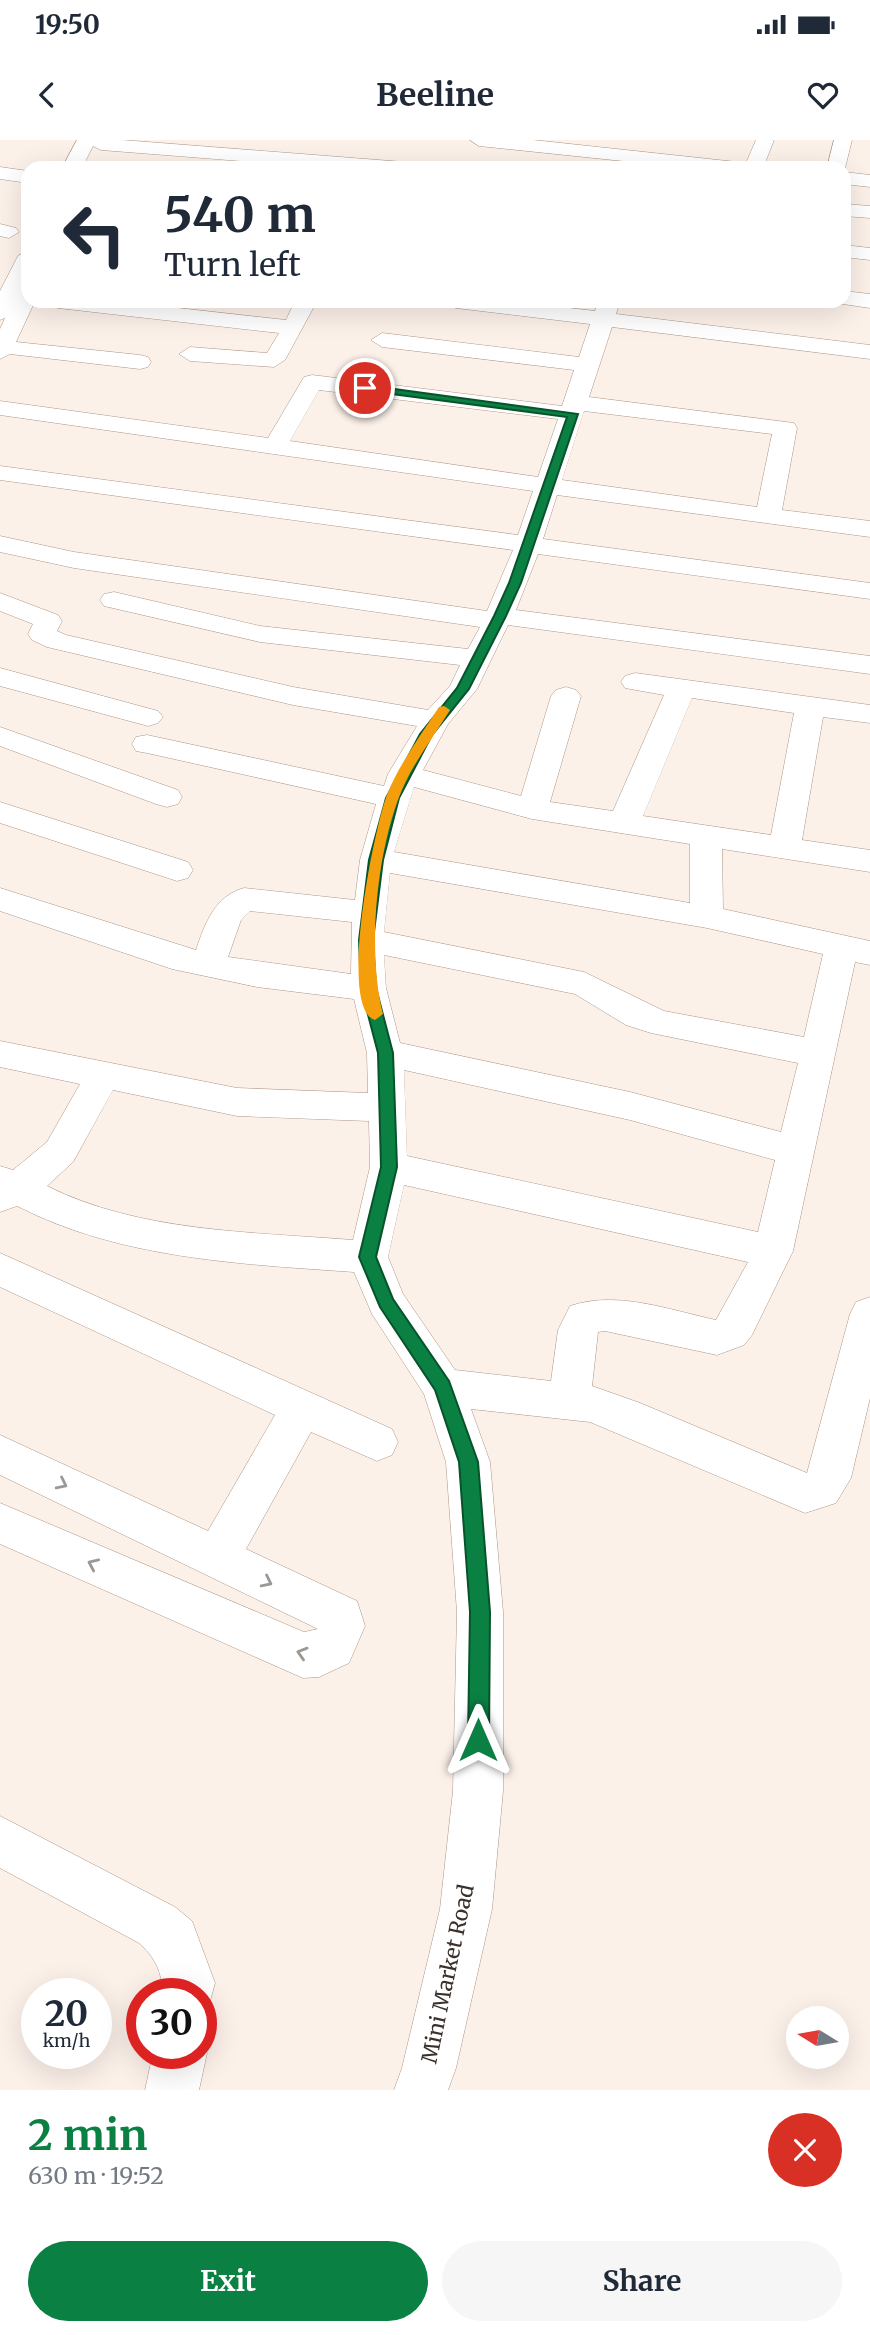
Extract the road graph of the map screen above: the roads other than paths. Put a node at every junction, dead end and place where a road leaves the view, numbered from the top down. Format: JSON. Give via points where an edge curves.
{"nodes":[{"id":1,"x":479,"y":140,"type":"edge"},
{"id":2,"x":765,"y":140,"type":"edge"},
{"id":3,"x":843,"y":140,"type":"edge"},
{"id":4,"x":89,"y":142,"type":"edge"},
{"id":5,"x":648,"y":155,"type":"edge"},
{"id":6,"x":77,"y":161,"type":"edge"},
{"id":7,"x":89,"y":161,"type":"edge"},
{"id":8,"x":319,"y":161,"type":"edge"},
{"id":9,"x":692,"y":161,"type":"edge"},
{"id":10,"x":756,"y":161,"type":"edge"},
{"id":11,"x":838,"y":161,"type":"edge"},
{"id":12,"x":0,"y":173,"type":"edge"},
{"id":13,"x":21,"y":176,"type":"edge"},
{"id":14,"x":851,"y":179,"type":"edge"},
{"id":15,"x":870,"y":181,"type":"edge"},
{"id":16,"x":851,"y":210,"type":"edge"},
{"id":17,"x":870,"y":212,"type":"edge"},
{"id":18,"x":851,"y":252,"type":"edge"},
{"id":19,"x":870,"y":254,"type":"edge"},
{"id":20,"x":21,"y":270,"type":"edge"},
{"id":21,"x":851,"y":300,"type":"edge"},
{"id":22,"x":870,"y":302,"type":"edge"},
{"id":23,"x":21,"y":308,"type":"edge"},
{"id":24,"x":119,"y":308,"type":"edge"},
{"id":25,"x":302,"y":308,"type":"edge"},
{"id":26,"x":587,"y":308,"type":"edge"},
{"id":27,"x":606,"y":309,"type":"edge"},
{"id":28,"x":0,"y":314,"type":"edge"},
{"id":29,"x":292,"y":328,"type":"junction"},
{"id":30,"x":382,"y":340,"type":"dead end"},
{"id":31,"x":1,"y":349,"type":"edge"},
{"id":32,"x":870,"y":352,"type":"edge"},
{"id":33,"x":190,"y":354,"type":"dead end"},
{"id":34,"x":139,"y":362,"type":"dead end"},
{"id":35,"x":589,"y":365,"type":"junction"},
{"id":36,"x":0,"y":408,"type":"edge"},
{"id":37,"x":575,"y":409,"type":"junction"},
{"id":38,"x":276,"y":445,"type":"junction"},
{"id":39,"x":0,"y":473,"type":"edge"},
{"id":40,"x":548,"y":488,"type":"junction"},
{"id":41,"x":768,"y":516,"type":"junction"},
{"id":42,"x":870,"y":529,"type":"edge"},
{"id":43,"x":0,"y":544,"type":"edge"},
{"id":44,"x":528,"y":545,"type":"junction"},
{"id":45,"x":870,"y":591,"type":"edge"},
{"id":46,"x":114,"y":600,"type":"dead end"},
{"id":47,"x":0,"y":601,"type":"edge"},
{"id":48,"x":498,"y":618,"type":"junction"},
{"id":49,"x":57,"y":641,"type":"junction"},
{"id":50,"x":479,"y":659,"type":"junction"},
{"id":51,"x":870,"y":664,"type":"edge"},
{"id":52,"x":635,"y":682,"type":"dead end"},
{"id":53,"x":5,"y":685,"type":"edge"},
{"id":54,"x":681,"y":689,"type":"junction"},
{"id":55,"x":566,"y":696,"type":"dead end"},
{"id":56,"x":810,"y":705,"type":"junction"},
{"id":57,"x":870,"y":714,"type":"edge"},
{"id":58,"x":435,"y":720,"type":"junction"},
{"id":59,"x":0,"y":736,"type":"edge"},
{"id":60,"x":398,"y":786,"type":"junction"},
{"id":61,"x":167,"y":797,"type":"dead end"},
{"id":62,"x":533,"y":809,"type":"junction"},
{"id":63,"x":0,"y":812,"type":"edge"},
{"id":64,"x":624,"y":823,"type":"junction"},
{"id":65,"x":706,"y":836,"type":"junction"},
{"id":66,"x":784,"y":849,"type":"junction"},
{"id":67,"x":376,"y":860,"type":"junction"},
{"id":68,"x":870,"y":861,"type":"edge"},
{"id":69,"x":177,"y":870,"type":"dead end"},
{"id":70,"x":0,"y":899,"type":"edge"},
{"id":71,"x":707,"y":917,"type":"junction"},
{"id":72,"x":368,"y":926,"type":"junction"},
{"id":73,"x":856,"y":950,"type":"edge"},
{"id":74,"x":208,"y":965,"type":"junction"},
{"id":75,"x":369,"y":988,"type":"junction"},
{"id":76,"x":385,"y":1053,"type":"junction"},
{"id":77,"x":817,"y":1053,"type":"junction"},
{"id":78,"x":0,"y":1054,"type":"edge"},
{"id":79,"x":103,"y":1075,"type":"junction"},
{"id":80,"x":385,"y":1108,"type":"junction"},
{"id":81,"x":797,"y":1151,"type":"junction"},
{"id":82,"x":389,"y":1167,"type":"junction"},
{"id":83,"x":6,"y":1188,"type":"edge"},
{"id":84,"x":773,"y":1251,"type":"junction"},
{"id":85,"x":368,"y":1257,"type":"junction"},
{"id":86,"x":0,"y":1269,"type":"edge"},
{"id":87,"x":869,"y":1324,"type":"edge"},
{"id":88,"x":443,"y":1387,"type":"junction"},
{"id":89,"x":569,"y":1401,"type":"junction"},
{"id":90,"x":302,"y":1407,"type":"junction"},
{"id":91,"x":377,"y":1442,"type":"dead end"},
{"id":92,"x":0,"y":1454,"type":"edge"},
{"id":93,"x":0,"y":1523,"type":"edge"},
{"id":94,"x":217,"y":1558,"type":"junction"},
{"id":95,"x":0,"y":1841,"type":"edge"},
{"id":96,"x":187,"y":1978,"type":"edge"},
{"id":97,"x":177,"y":2069,"type":"edge"},
{"id":98,"x":172,"y":2090,"type":"edge"},
{"id":99,"x":421,"y":2090,"type":"edge"}],
"edges":[{"from":1,"to":5,"type":"street"},
{"from":2,"to":10,"type":"street"},
{"from":3,"to":11,"type":"street"},
{"from":4,"to":6,"type":"street"},
{"from":4,"to":7,"type":"street"},
{"from":4,"to":8,"type":"street"},
{"from":5,"to":9,"type":"street"},
{"from":12,"to":13,"type":"street"},
{"from":14,"to":15,"type":"street"},
{"from":16,"to":17,"type":"street"},
{"from":18,"to":19,"type":"street"},
{"from":20,"to":28,"type":"street"},
{"from":21,"to":22,"type":"street"},
{"from":23,"to":31,"type":"street"},
{"from":24,"to":29,"type":"street"},
{"from":25,"to":29,"type":"street"},
{"from":26,"to":27,"type":"street"},
{"from":27,"to":32,"type":"street"},
{"from":27,"to":35,"type":"street"},
{"from":29,"to":33,"type":"street","via":[[274,360]]},
{"from":30,"to":35,"type":"street"},
{"from":31,"to":34,"type":"street"},
{"from":35,"to":37,"type":"street"},
{"from":36,"to":38,"type":"street"},
{"from":37,"to":38,"type":"street","via":[[312,382]]},
{"from":37,"to":40,"type":"street"},
{"from":37,"to":41,"type":"street","via":[[785,428]]},
{"from":38,"to":40,"type":"street"},
{"from":39,"to":44,"type":"street"},
{"from":40,"to":41,"type":"street"},
{"from":40,"to":44,"type":"street"},
{"from":41,"to":42,"type":"street"},
{"from":43,"to":48,"type":"street","via":[[74,560]]},
{"from":44,"to":45,"type":"street"},
{"from":44,"to":48,"type":"street"},
{"from":46,"to":50,"type":"street","via":[[260,634]]},
{"from":47,"to":49,"type":"street","via":[[48,621],[42,634]]},
{"from":48,"to":50,"type":"street"},
{"from":48,"to":51,"type":"street"},
{"from":49,"to":53,"type":"street"},
{"from":49,"to":58,"type":"street","via":[[293,696]]},
{"from":50,"to":58,"type":"street","via":[[463,689]]},
{"from":52,"to":54,"type":"street"},
{"from":53,"to":60,"type":"street","via":[[147,730]]},
{"from":54,"to":56,"type":"street"},
{"from":54,"to":64,"type":"street"},
{"from":55,"to":62,"type":"street"},
{"from":56,"to":57,"type":"street"},
{"from":56,"to":66,"type":"street"},
{"from":58,"to":60,"type":"street"},
{"from":59,"to":61,"type":"street"},
{"from":60,"to":62,"type":"street"},
{"from":60,"to":67,"type":"street"},
{"from":62,"to":64,"type":"street"},
{"from":63,"to":69,"type":"street"},
{"from":64,"to":65,"type":"street"},
{"from":65,"to":66,"type":"street"},
{"from":65,"to":71,"type":"street"},
{"from":66,"to":68,"type":"street"},
{"from":67,"to":71,"type":"street"},
{"from":67,"to":72,"type":"street"},
{"from":70,"to":74,"type":"street"},
{"from":71,"to":73,"type":"street"},
{"from":72,"to":74,"type":"street","via":[[244,899],[226,916]]},
{"from":72,"to":75,"type":"street"},
{"from":72,"to":77,"type":"street","via":[[584,984],[638,1016],[663,1024]]},
{"from":73,"to":77,"type":"street"},
{"from":74,"to":75,"type":"street"},
{"from":75,"to":76,"type":"street"},
{"from":76,"to":80,"type":"street"},
{"from":76,"to":81,"type":"street","via":[[631,1106]]},
{"from":77,"to":81,"type":"street"},
{"from":78,"to":79,"type":"street"},
{"from":79,"to":80,"type":"street","via":[[237,1102]]},
{"from":79,"to":83,"type":"street","via":[[60,1152]]},
{"from":80,"to":82,"type":"street"},
{"from":81,"to":84,"type":"street"},
{"from":82,"to":84,"type":"street"},
{"from":82,"to":85,"type":"street"},
{"from":83,"to":85,"type":"street","via":[[85,1220],[160,1236],[231,1247]]},
{"from":84,"to":89,"type":"street","via":[[738,1323],[718,1338],[605,1314],[584,1318],[578,1330]]},
{"from":85,"to":88,"type":"street","name":"Mini Market Road","via":[[386,1302]]},
{"from":86,"to":90,"type":"street"},
{"from":87,"to":89,"type":"street","via":[[829,1478],[823,1489],[813,1494],[800,1493],[625,1416]]},
{"from":88,"to":89,"type":"street"},
{"from":88,"to":99,"type":"street","name":"Mini Market Road","via":[[468,1462],[480,1612],[478,1791],[466,1909]]},
{"from":90,"to":91,"type":"street"},
{"from":90,"to":94,"type":"street"},
{"from":92,"to":94,"type":"street","one_way":true},
{"from":94,"to":93,"type":"street","one_way":true,"via":[[341,1617],[343,1627],[331,1651],[318,1657],[303,1655]]},
{"from":95,"to":96,"type":"street","via":[[157,1925],[174,1938]]},
{"from":97,"to":98,"type":"street"}]}
